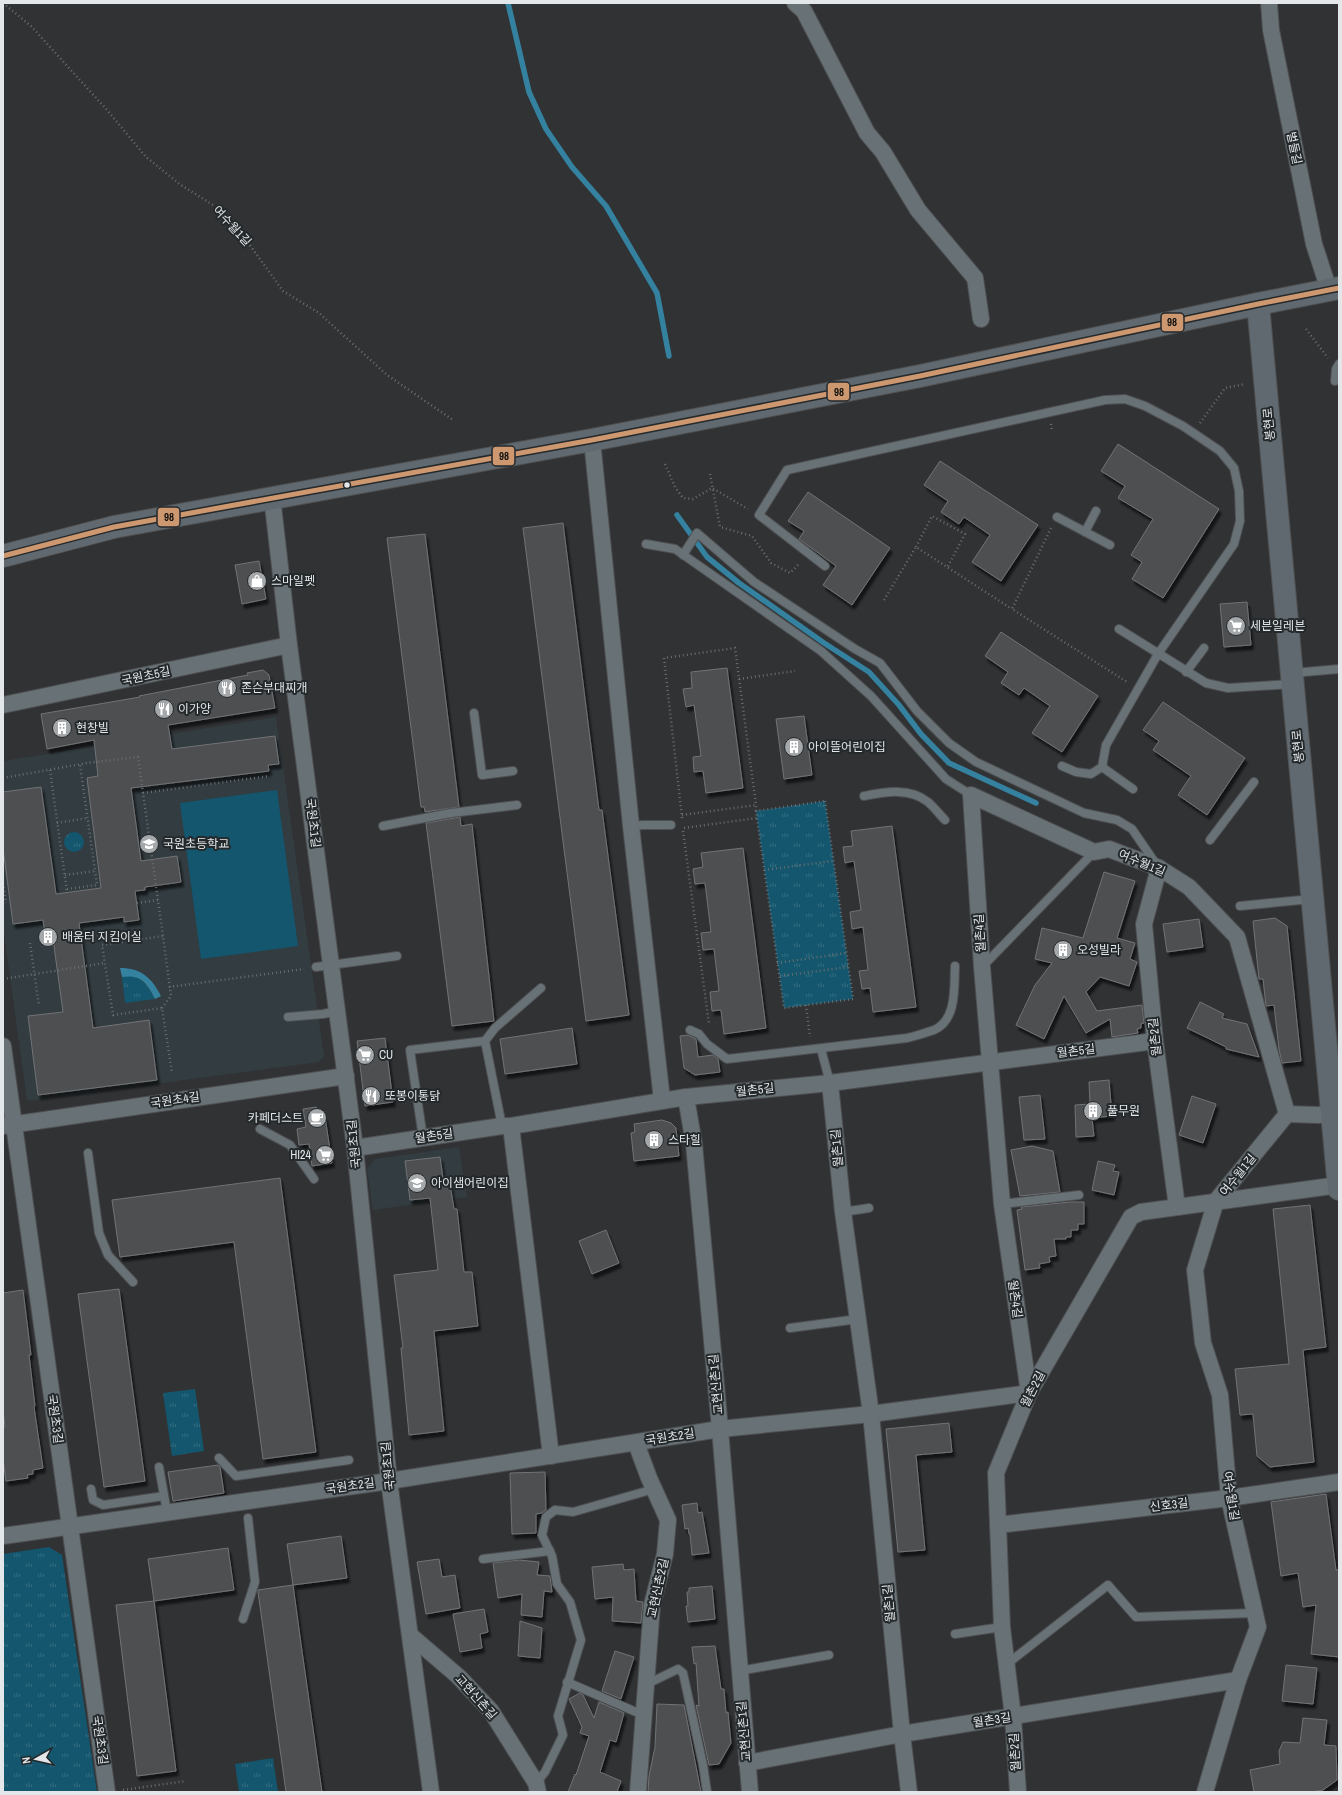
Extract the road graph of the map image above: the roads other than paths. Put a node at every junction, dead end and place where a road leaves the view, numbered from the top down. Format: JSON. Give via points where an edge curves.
{"nodes":[{"id":1,"x":1269,"y":3,"type":"edge"},
{"id":2,"x":802,"y":6,"type":"edge"},
{"id":3,"x":1334,"y":289,"type":"edge"},
{"id":4,"x":1258,"y":304,"type":"junction"},
{"id":5,"x":981,"y":319,"type":"dead end"},
{"id":6,"x":1338,"y":366,"type":"edge"},
{"id":7,"x":1335,"y":381,"type":"dead end"},
{"id":8,"x":592,"y":440,"type":"junction"},
{"id":9,"x":272,"y":497,"type":"junction"},
{"id":10,"x":1096,"y":511,"type":"dead end"},
{"id":11,"x":1057,"y":516,"type":"road end"},
{"id":12,"x":1085,"y":532,"type":"junction"},
{"id":13,"x":646,"y":544,"type":"dead end"},
{"id":14,"x":1110,"y":545,"type":"dead end"},
{"id":15,"x":683,"y":555,"type":"junction"},
{"id":16,"x":3,"y":556,"type":"edge"},
{"id":17,"x":825,"y":566,"type":"dead end"},
{"id":18,"x":1119,"y":629,"type":"dead end"},
{"id":19,"x":289,"y":645,"type":"junction"},
{"id":20,"x":1204,"y":648,"type":"dead end"},
{"id":21,"x":1158,"y":654,"type":"junction"},
{"id":22,"x":1339,"y":670,"type":"edge"},
{"id":23,"x":1186,"y":672,"type":"junction"},
{"id":24,"x":1292,"y":678,"type":"junction"},
{"id":25,"x":3,"y":705,"type":"edge"},
{"id":26,"x":474,"y":713,"type":"dead end"},
{"id":27,"x":1062,"y":766,"type":"dead end"},
{"id":28,"x":1102,"y":767,"type":"junction"},
{"id":29,"x":513,"y":771,"type":"dead end"},
{"id":30,"x":1254,"y":782,"type":"dead end"},
{"id":31,"x":1133,"y":789,"type":"dead end"},
{"id":32,"x":864,"y":796,"type":"dead end"},
{"id":33,"x":971,"y":796,"type":"junction"},
{"id":34,"x":517,"y":805,"type":"dead end"},
{"id":35,"x":945,"y":820,"type":"dead end"},
{"id":36,"x":671,"y":825,"type":"dead end"},
{"id":37,"x":383,"y":826,"type":"dead end"},
{"id":38,"x":631,"y":826,"type":"junction"},
{"id":39,"x":1210,"y":840,"type":"dead end"},
{"id":40,"x":1094,"y":852,"type":"junction"},
{"id":41,"x":1159,"y":868,"type":"junction"},
{"id":42,"x":1312,"y":899,"type":"junction"},
{"id":43,"x":1240,"y":906,"type":"dead end"},
{"id":44,"x":397,"y":956,"type":"dead end"},
{"id":45,"x":324,"y":966,"type":"junction"},
{"id":46,"x":955,"y":966,"type":"dead end"},
{"id":47,"x":982,"y":967,"type":"junction"},
{"id":48,"x":541,"y":988,"type":"dead end"},
{"id":49,"x":338,"y":1011,"type":"junction"},
{"id":50,"x":288,"y":1017,"type":"dead end"},
{"id":51,"x":690,"y":1030,"type":"dead end"},
{"id":52,"x":485,"y":1041,"type":"junction"},
{"id":53,"x":1155,"y":1041,"type":"junction"},
{"id":54,"x":3,"y":1046,"type":"edge"},
{"id":55,"x":821,"y":1049,"type":"junction"},
{"id":56,"x":990,"y":1062,"type":"junction"},
{"id":57,"x":346,"y":1076,"type":"junction"},
{"id":58,"x":830,"y":1083,"type":"junction"},
{"id":59,"x":686,"y":1097,"type":"junction"},
{"id":60,"x":662,"y":1100,"type":"junction"},
{"id":61,"x":1335,"y":1113,"type":"edge"},
{"id":62,"x":1287,"y":1114,"type":"junction"},
{"id":63,"x":9,"y":1125,"type":"edge"},
{"id":64,"x":506,"y":1126,"type":"junction"},
{"id":65,"x":260,"y":1129,"type":"dead end"},
{"id":66,"x":423,"y":1138,"type":"junction"},
{"id":67,"x":355,"y":1148,"type":"junction"},
{"id":68,"x":88,"y":1153,"type":"dead end"},
{"id":69,"x":314,"y":1179,"type":"dead end"},
{"id":70,"x":1339,"y":1185,"type":"edge"},
{"id":71,"x":1339,"y":1189,"type":"edge"},
{"id":72,"x":1079,"y":1195,"type":"dead end"},
{"id":73,"x":1216,"y":1201,"type":"junction"},
{"id":74,"x":1002,"y":1204,"type":"junction"},
{"id":75,"x":1177,"y":1207,"type":"junction"},
{"id":76,"x":869,"y":1208,"type":"dead end"},
{"id":77,"x":843,"y":1212,"type":"junction"},
{"id":78,"x":133,"y":1282,"type":"dead end"},
{"id":79,"x":858,"y":1319,"type":"junction"},
{"id":80,"x":790,"y":1328,"type":"dead end"},
{"id":81,"x":1029,"y":1393,"type":"junction"},
{"id":82,"x":871,"y":1414,"type":"junction"},
{"id":83,"x":720,"y":1429,"type":"junction"},
{"id":84,"x":636,"y":1443,"type":"junction"},
{"id":85,"x":551,"y":1456,"type":"junction"},
{"id":86,"x":219,"y":1458,"type":"dead end"},
{"id":87,"x":349,"y":1460,"type":"dead end"},
{"id":88,"x":159,"y":1467,"type":"dead end"},
{"id":89,"x":389,"y":1480,"type":"junction"},
{"id":90,"x":1339,"y":1482,"type":"edge"},
{"id":91,"x":91,"y":1489,"type":"dead end"},
{"id":92,"x":654,"y":1489,"type":"junction"},
{"id":93,"x":164,"y":1496,"type":"junction"},
{"id":94,"x":1229,"y":1498,"type":"junction"},
{"id":95,"x":167,"y":1512,"type":"junction"},
{"id":96,"x":248,"y":1518,"type":"dead end"},
{"id":97,"x":998,"y":1525,"type":"junction"},
{"id":98,"x":69,"y":1527,"type":"junction"},
{"id":99,"x":3,"y":1536,"type":"edge"},
{"id":100,"x":550,"y":1551,"type":"junction"},
{"id":101,"x":483,"y":1559,"type":"dead end"},
{"id":102,"x":1255,"y":1613,"type":"junction"},
{"id":103,"x":244,"y":1619,"type":"dead end"},
{"id":104,"x":1002,"y":1627,"type":"junction"},
{"id":105,"x":955,"y":1634,"type":"dead end"},
{"id":106,"x":410,"y":1635,"type":"junction"},
{"id":107,"x":829,"y":1655,"type":"dead end"},
{"id":108,"x":1007,"y":1664,"type":"junction"},
{"id":109,"x":739,"y":1671,"type":"junction"},
{"id":110,"x":1238,"y":1680,"type":"junction"},
{"id":111,"x":567,"y":1682,"type":"junction"},
{"id":112,"x":645,"y":1685,"type":"junction"},
{"id":113,"x":643,"y":1715,"type":"junction"},
{"id":114,"x":1013,"y":1717,"type":"junction"},
{"id":115,"x":902,"y":1734,"type":"junction"},
{"id":116,"x":747,"y":1763,"type":"junction"},
{"id":117,"x":537,"y":1788,"type":"edge"},
{"id":118,"x":114,"y":1791,"type":"edge"},
{"id":119,"x":431,"y":1792,"type":"edge"},
{"id":120,"x":638,"y":1792,"type":"edge"},
{"id":121,"x":707,"y":1792,"type":"edge"},
{"id":122,"x":750,"y":1792,"type":"edge"},
{"id":123,"x":909,"y":1792,"type":"edge"},
{"id":124,"x":1018,"y":1792,"type":"edge"},
{"id":125,"x":1205,"y":1792,"type":"edge"}],
"edges":[{"from":1,"to":3,"type":"street","name":"벌들길","via":[[1274,46],[1314,244]]},
{"from":2,"to":5,"type":"street","via":[[867,133],[883,152],[918,210],[975,278]]},
{"from":3,"to":4,"type":"street"},
{"from":4,"to":8,"type":"street","via":[[920,376]]},
{"from":4,"to":24,"type":"street","name":"봉현로"},
{"from":6,"to":7,"type":"lane"},
{"from":8,"to":9,"type":"street"},
{"from":8,"to":38,"type":"street"},
{"from":9,"to":16,"type":"street","via":[[114,527]]},
{"from":9,"to":19,"type":"street","name":"국원초1길"},
{"from":10,"to":12,"type":"lane"},
{"from":11,"to":12,"type":"lane"},
{"from":12,"to":14,"type":"lane"},
{"from":13,"to":15,"type":"lane","via":[[675,549]]},
{"from":15,"to":33,"type":"lane","via":[[821,652],[871,696],[946,779]]},
{"from":15,"to":41,"type":"lane","via":[[697,533],[754,582],[855,649],[880,662],[917,712],[949,743],[976,762],[1084,813],[1117,820],[1132,829]]},
{"from":17,"to":21,"type":"lane","via":[[759,515],[787,470],[1105,400],[1125,400],[1145,406],[1220,450],[1234,468],[1239,491],[1240,521],[1234,544]]},
{"from":18,"to":21,"type":"lane"},
{"from":19,"to":25,"type":"street","name":"국원초5길"},
{"from":19,"to":45,"type":"street","name":"국원초1길"},
{"from":20,"to":23,"type":"lane"},
{"from":21,"to":23,"type":"lane"},
{"from":21,"to":28,"type":"lane","via":[[1106,745]]},
{"from":22,"to":24,"type":"lane"},
{"from":23,"to":24,"type":"lane","via":[[1206,683],[1228,688]]},
{"from":24,"to":42,"type":"street","name":"봉현로"},
{"from":26,"to":29,"type":"lane","via":[[482,775]]},
{"from":27,"to":28,"type":"lane","via":[[1076,772],[1091,774]]},
{"from":28,"to":31,"type":"lane"},
{"from":30,"to":39,"type":"lane"},
{"from":32,"to":35,"type":"lane","via":[[893,791],[914,794],[928,801]]},
{"from":33,"to":40,"type":"street"},
{"from":33,"to":47,"type":"street","name":"월촌4길"},
{"from":34,"to":37,"type":"lane","via":[[451,813]]},
{"from":36,"to":38,"type":"lane"},
{"from":38,"to":60,"type":"street"},
{"from":40,"to":41,"type":"street","name":"여수월1길","via":[[1109,850]]},
{"from":40,"to":47,"type":"lane"},
{"from":41,"to":53,"type":"street","name":"월촌2길","via":[[1144,924]]},
{"from":41,"to":62,"type":"street","name":"여수월1길","via":[[1189,887],[1237,937]]},
{"from":42,"to":43,"type":"lane"},
{"from":42,"to":61,"type":"street","name":"봉현로"},
{"from":44,"to":45,"type":"lane"},
{"from":45,"to":49,"type":"street","name":"국원초1길"},
{"from":46,"to":55,"type":"lane","via":[[949,1018],[935,1029],[907,1038]]},
{"from":47,"to":56,"type":"street","name":"월촌4길"},
{"from":48,"to":52,"type":"lane","via":[[495,1028]]},
{"from":49,"to":50,"type":"lane"},
{"from":49,"to":57,"type":"street","name":"국원초1길"},
{"from":51,"to":55,"type":"lane","via":[[727,1059]]},
{"from":52,"to":64,"type":"lane"},
{"from":52,"to":66,"type":"lane","via":[[410,1050]]},
{"from":53,"to":56,"type":"street","name":"월촌5길"},
{"from":53,"to":75,"type":"street","name":"월촌2길"},
{"from":54,"to":63,"type":"street","name":"국원초3길"},
{"from":55,"to":58,"type":"lane"},
{"from":56,"to":58,"type":"street","name":"월촌5길"},
{"from":56,"to":74,"type":"street","name":"월촌4길"},
{"from":57,"to":63,"type":"street","name":"국원초4길"},
{"from":57,"to":67,"type":"street","name":"국원초1길"},
{"from":58,"to":59,"type":"street","name":"월촌5길"},
{"from":58,"to":77,"type":"street","name":"월촌1길"},
{"from":59,"to":60,"type":"street","name":"월촌5길"},
{"from":59,"to":83,"type":"street","name":"교현신촌1길","via":[[694,1144]]},
{"from":60,"to":64,"type":"street","name":"월촌5길"},
{"from":61,"to":62,"type":"street"},
{"from":61,"to":70,"type":"street","name":"봉현로"},
{"from":62,"to":73,"type":"street","name":"여수월1길"},
{"from":63,"to":98,"type":"street","name":"국원초3길"},
{"from":64,"to":66,"type":"street","name":"월촌5길"},
{"from":64,"to":85,"type":"street"},
{"from":65,"to":69,"type":"lane","via":[[290,1144]]},
{"from":66,"to":67,"type":"street","name":"월촌5길"},
{"from":67,"to":89,"type":"street","name":"국원초1길"},
{"from":68,"to":78,"type":"lane","via":[[99,1234],[108,1255]]},
{"from":70,"to":71,"type":"street","name":"봉현로"},
{"from":70,"to":73,"type":"street","name":"월촌2길"},
{"from":72,"to":74,"type":"lane"},
{"from":73,"to":75,"type":"street","name":"월촌2길"},
{"from":73,"to":94,"type":"street","name":"여수월1길","via":[[1195,1270],[1203,1343],[1220,1395]]},
{"from":74,"to":81,"type":"street","name":"월촌4길"},
{"from":75,"to":81,"type":"street","name":"월촌2길","via":[[1141,1212],[1131,1217]]},
{"from":76,"to":77,"type":"lane"},
{"from":77,"to":79,"type":"street","name":"월촌1길"},
{"from":79,"to":80,"type":"lane"},
{"from":79,"to":82,"type":"street","name":"월촌1길"},
{"from":81,"to":82,"type":"street"},
{"from":81,"to":97,"type":"street","name":"월촌2길","via":[[996,1473]]},
{"from":82,"to":83,"type":"street"},
{"from":82,"to":115,"type":"street","name":"월촌1길"},
{"from":83,"to":84,"type":"street","name":"국원초2길"},
{"from":83,"to":109,"type":"street","name":"교현신촌1길"},
{"from":84,"to":85,"type":"street","name":"국원초2길"},
{"from":84,"to":92,"type":"street","name":"교현신촌2길"},
{"from":85,"to":89,"type":"street","name":"국원초2길"},
{"from":86,"to":87,"type":"lane","via":[[236,1476]]},
{"from":88,"to":93,"type":"lane"},
{"from":89,"to":95,"type":"street","name":"국원초2길"},
{"from":89,"to":106,"type":"street","name":"국원초1길"},
{"from":90,"to":94,"type":"street","name":"신호3길"},
{"from":91,"to":93,"type":"lane","via":[[93,1500],[103,1505]]},
{"from":92,"to":100,"type":"lane","via":[[573,1512],[555,1510],[546,1517],[542,1535]]},
{"from":92,"to":112,"type":"street","name":"교현신촌2길","via":[[668,1520],[665,1554],[652,1605]]},
{"from":93,"to":95,"type":"lane"},
{"from":94,"to":97,"type":"street","name":"신호3길"},
{"from":94,"to":102,"type":"street","name":"여수월1길"},
{"from":95,"to":98,"type":"street","name":"국원초2길"},
{"from":96,"to":103,"type":"lane","via":[[256,1582]]},
{"from":97,"to":104,"type":"street","name":"월촌2길"},
{"from":98,"to":99,"type":"street","name":"국원초2길"},
{"from":98,"to":118,"type":"street","name":"국원초3길"},
{"from":100,"to":101,"type":"lane"},
{"from":100,"to":111,"type":"lane","via":[[557,1584],[570,1602],[581,1640]]},
{"from":102,"to":108,"type":"lane","via":[[1136,1617],[1108,1585]]},
{"from":102,"to":110,"type":"street","name":"여수월1길","via":[[1258,1627]]},
{"from":104,"to":105,"type":"lane"},
{"from":104,"to":108,"type":"street","name":"월촌2길"},
{"from":106,"to":117,"type":"street","name":"교현신촌길","via":[[459,1677],[491,1711]]},
{"from":106,"to":119,"type":"street","name":"국원초1길"},
{"from":107,"to":109,"type":"lane"},
{"from":108,"to":114,"type":"street","name":"월촌2길"},
{"from":109,"to":116,"type":"street","name":"교현신촌1길"},
{"from":110,"to":114,"type":"street","name":"월촌3길"},
{"from":110,"to":125,"type":"street","name":"여수월1길"},
{"from":111,"to":113,"type":"lane"},
{"from":111,"to":117,"type":"lane","via":[[558,1716],[563,1735]]},
{"from":112,"to":113,"type":"street","name":"교현신촌2길"},
{"from":112,"to":121,"type":"lane","via":[[678,1669],[683,1673]]},
{"from":113,"to":120,"type":"street","name":"교현신촌2길"},
{"from":114,"to":115,"type":"street","name":"월촌3길"},
{"from":114,"to":124,"type":"street","name":"월촌2길"},
{"from":115,"to":116,"type":"street","name":"월촌3길"},
{"from":115,"to":123,"type":"street","name":"월촌1길"},
{"from":116,"to":122,"type":"street","name":"교현신촌1길"}]}
